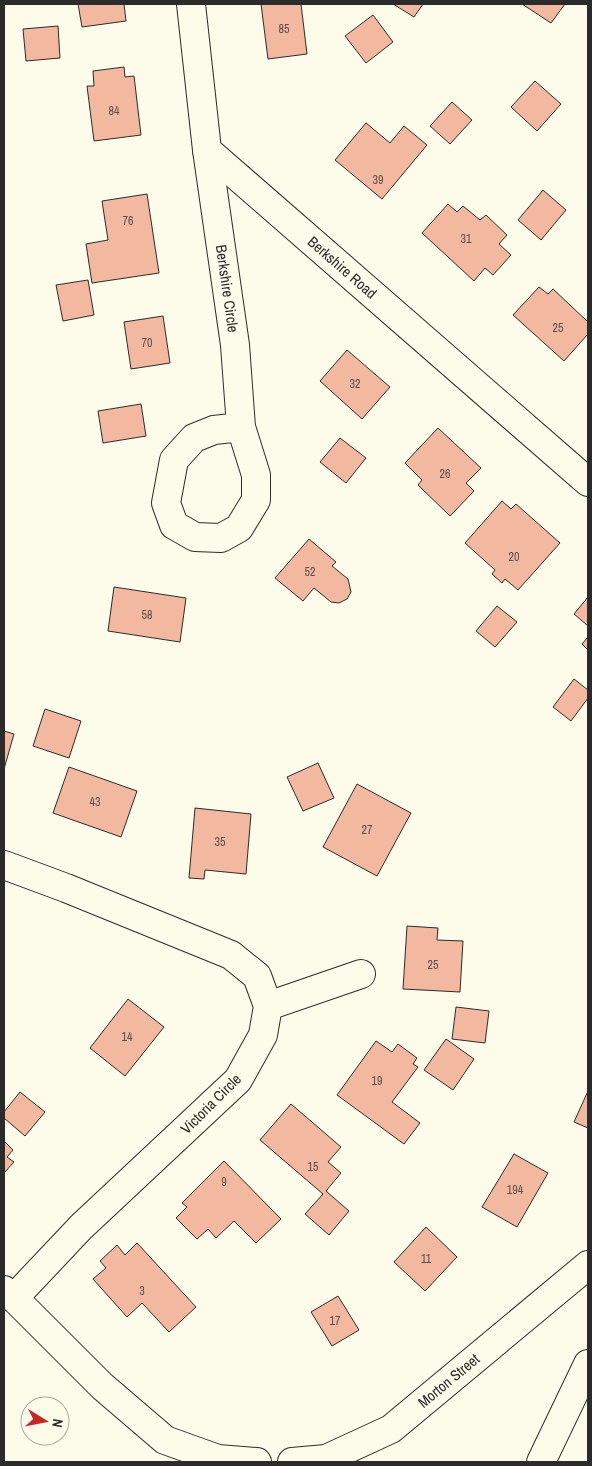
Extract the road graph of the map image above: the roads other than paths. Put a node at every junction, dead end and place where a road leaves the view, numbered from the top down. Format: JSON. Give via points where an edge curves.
{"nodes":[{"id":1,"x":191,"y":4,"type":"edge"},
{"id":2,"x":208,"y":150,"type":"junction"},
{"id":3,"x":241,"y":427,"type":"dead end"},
{"id":4,"x":588,"y":482,"type":"edge"},
{"id":5,"x":4,"y":865,"type":"edge"},
{"id":6,"x":361,"y":974,"type":"dead end"},
{"id":7,"x":268,"y":1006,"type":"junction"},
{"id":8,"x":588,"y":1265,"type":"edge"},
{"id":9,"x":9,"y":1294,"type":"edge"},
{"id":10,"x":588,"y":1364,"type":"edge"},
{"id":11,"x":257,"y":1462,"type":"edge"},
{"id":12,"x":292,"y":1462,"type":"edge"},
{"id":13,"x":541,"y":1462,"type":"edge"}],
"edges":[{"from":1,"to":2,"type":"street"},
{"from":2,"to":3,"type":"street","name":"Berkshire Circle","via":[[234,345]]},
{"from":2,"to":4,"type":"street","name":"Berkshire Road"},
{"from":5,"to":7,"type":"street","name":"Victoria Circle","via":[[231,955],[257,976]]},
{"from":6,"to":7,"type":"street"},
{"from":7,"to":9,"type":"street","name":"Victoria Circle","via":[[263,1035],[238,1080]]},
{"from":8,"to":12,"type":"street","name":"Morton Street","via":[[391,1429],[326,1459]]},
{"from":9,"to":11,"type":"street","via":[[102,1386],[165,1440],[218,1459]]},
{"from":10,"to":13,"type":"street"}]}
